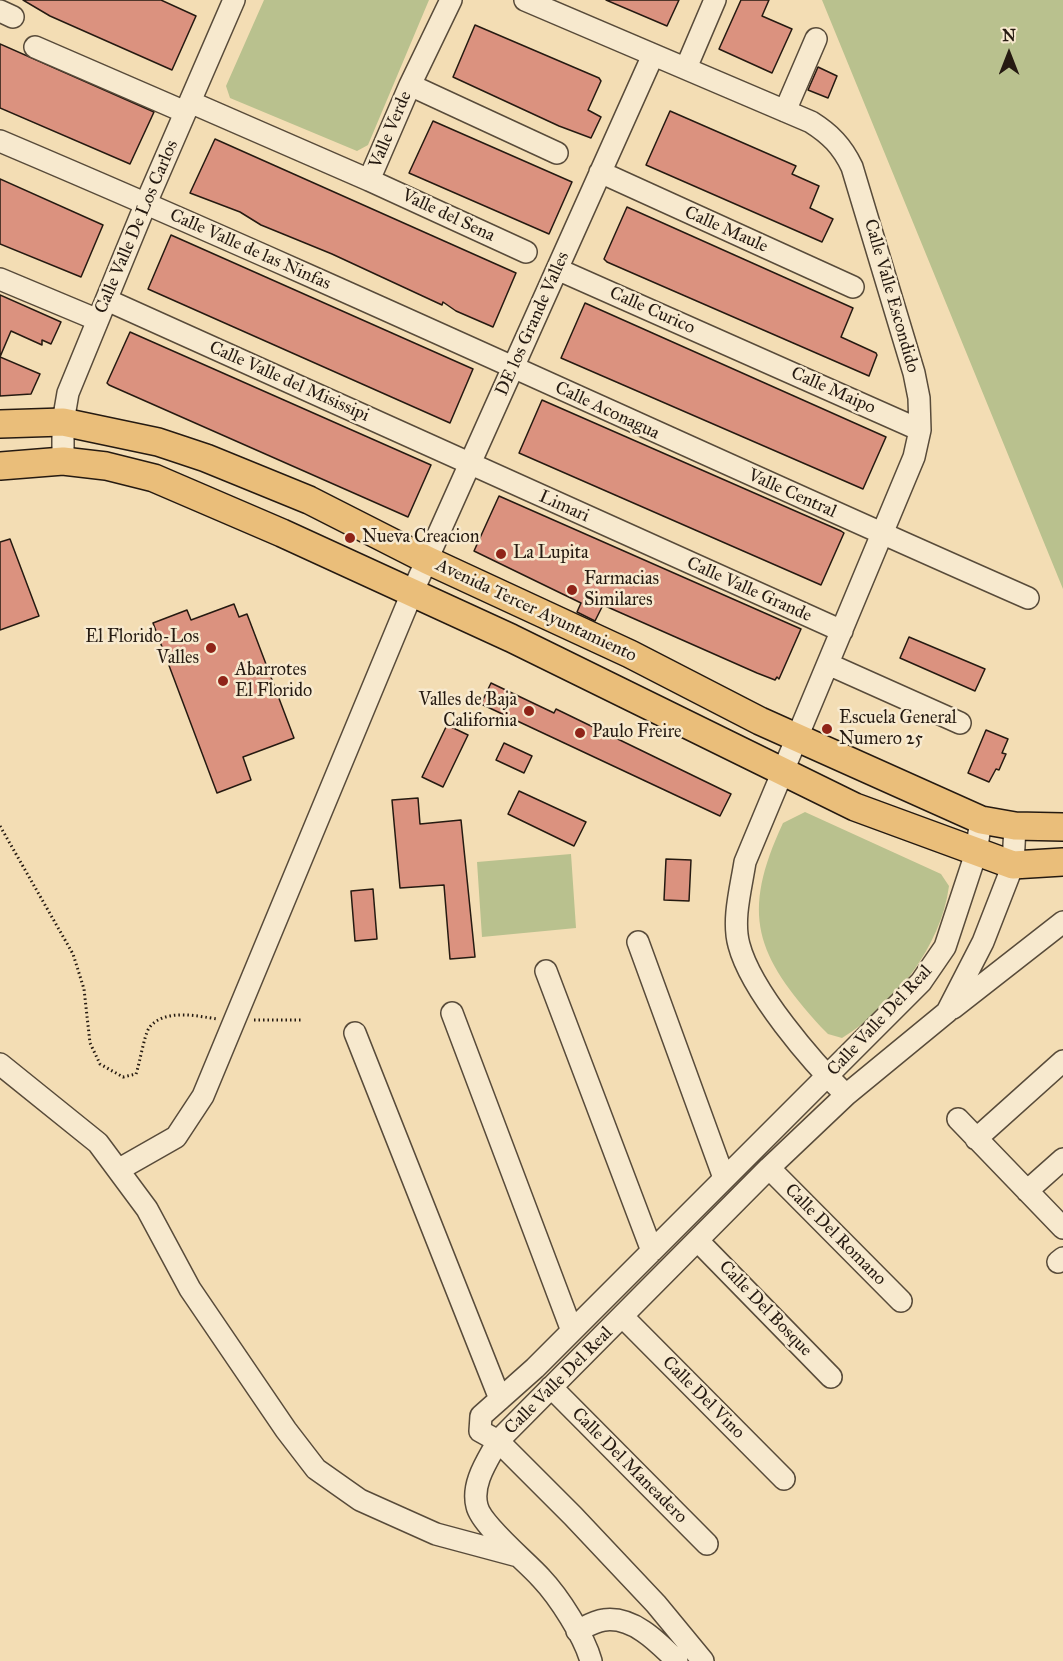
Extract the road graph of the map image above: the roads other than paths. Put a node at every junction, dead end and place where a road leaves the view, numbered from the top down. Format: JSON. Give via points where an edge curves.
{"nodes":[{"id":1,"x":233,"y":0,"type":"edge"},
{"id":2,"x":451,"y":0,"type":"edge"},
{"id":3,"x":525,"y":0,"type":"edge"},
{"id":4,"x":715,"y":0,"type":"edge"},
{"id":5,"x":816,"y":39,"type":"dead end"},
{"id":6,"x":35,"y":47,"type":"dead end"},
{"id":7,"x":653,"y":55,"type":"junction"},
{"id":8,"x":686,"y":68,"type":"junction"},
{"id":9,"x":410,"y":85,"type":"junction"},
{"id":10,"x":187,"y":107,"type":"junction"},
{"id":11,"x":785,"y":111,"type":"junction"},
{"id":12,"x":0,"y":141,"type":"edge"},
{"id":13,"x":557,"y":153,"type":"dead end"},
{"id":14,"x":600,"y":172,"type":"junction"},
{"id":15,"x":369,"y":180,"type":"junction"},
{"id":16,"x":146,"y":203,"type":"junction"},
{"id":17,"x":526,"y":252,"type":"dead end"},
{"id":18,"x":557,"y":269,"type":"junction"},
{"id":19,"x":0,"y":279,"type":"edge"},
{"id":20,"x":853,"y":287,"type":"dead end"},
{"id":21,"x":107,"y":300,"type":"junction"},
{"id":22,"x":98,"y":320,"type":"junction"},
{"id":23,"x":746,"y":352,"type":"joint"},
{"id":24,"x":514,"y":368,"type":"junction"},
{"id":25,"x":63,"y":422,"type":"junction"},
{"id":26,"x":0,"y":424,"type":"edge"},
{"id":27,"x":920,"y":430,"type":"junction"},
{"id":28,"x":700,"y":454,"type":"joint"},
{"id":29,"x":63,"y":461,"type":"junction"},
{"id":30,"x":471,"y":465,"type":"junction"},
{"id":31,"x":0,"y":466,"type":"edge"},
{"id":32,"x":884,"y":535,"type":"junction"},
{"id":33,"x":657,"y":549,"type":"joint"},
{"id":34,"x":427,"y":560,"type":"junction"},
{"id":35,"x":412,"y":594,"type":"junction"},
{"id":36,"x":1028,"y":598,"type":"dead end"},
{"id":37,"x":842,"y":631,"type":"junction"},
{"id":38,"x":828,"y":664,"type":"junction"},
{"id":39,"x":960,"y":723,"type":"dead end"},
{"id":40,"x":797,"y":739,"type":"junction"},
{"id":41,"x":782,"y":773,"type":"junction"},
{"id":42,"x":981,"y":820,"type":"junction"},
{"id":43,"x":1015,"y":826,"type":"junction"},
{"id":44,"x":1063,"y":827,"type":"edge"},
{"id":45,"x":976,"y":854,"type":"junction"},
{"id":46,"x":1063,"y":862,"type":"edge"},
{"id":47,"x":1012,"y":865,"type":"junction"},
{"id":48,"x":1063,"y":922,"type":"edge"},
{"id":49,"x":638,"y":942,"type":"dead end"},
{"id":50,"x":546,"y":971,"type":"dead end"},
{"id":51,"x":947,"y":1012,"type":"junction"},
{"id":52,"x":452,"y":1013,"type":"dead end"},
{"id":53,"x":355,"y":1033,"type":"dead end"},
{"id":54,"x":1063,"y":1061,"type":"edge"},
{"id":55,"x":0,"y":1064,"type":"edge"},
{"id":56,"x":828,"y":1077,"type":"junction"},
{"id":57,"x":846,"y":1095,"type":"junction"},
{"id":58,"x":958,"y":1119,"type":"dead end"},
{"id":59,"x":976,"y":1139,"type":"junction"},
{"id":60,"x":1063,"y":1159,"type":"edge"},
{"id":61,"x":769,"y":1168,"type":"junction"},
{"id":62,"x":118,"y":1170,"type":"junction"},
{"id":63,"x":724,"y":1178,"type":"junction"},
{"id":64,"x":1027,"y":1191,"type":"junction"},
{"id":65,"x":1063,"y":1228,"type":"edge"},
{"id":66,"x":699,"y":1242,"type":"junction"},
{"id":67,"x":652,"y":1251,"type":"junction"},
{"id":68,"x":901,"y":1301,"type":"dead end"},
{"id":69,"x":623,"y":1317,"type":"junction"},
{"id":70,"x":572,"y":1331,"type":"junction"},
{"id":71,"x":831,"y":1377,"type":"dead end"},
{"id":72,"x":551,"y":1387,"type":"junction"},
{"id":73,"x":500,"y":1399,"type":"junction"},
{"id":74,"x":498,"y":1441,"type":"junction"},
{"id":75,"x":784,"y":1479,"type":"dead end"},
{"id":76,"x":707,"y":1544,"type":"dead end"},
{"id":77,"x":520,"y":1557,"type":"junction"},
{"id":78,"x":577,"y":1631,"type":"junction"},
{"id":79,"x":591,"y":1661,"type":"edge"},
{"id":80,"x":677,"y":1661,"type":"edge"},
{"id":81,"x":703,"y":1661,"type":"edge"}],
"edges":[{"from":1,"to":10,"type":"street","name":"Calle Valle De Los Carlos"},
{"from":2,"to":9,"type":"street","name":"Valle Verde"},
{"from":3,"to":7,"type":"street","name":"Calle Valle Escondido"},
{"from":4,"to":8,"type":"street"},
{"from":5,"to":11,"type":"street"},
{"from":6,"to":10,"type":"street","name":"Valle Verde"},
{"from":7,"to":8,"type":"street","name":"Calle Valle Escondido"},
{"from":7,"to":14,"type":"street","name":"DE los Grande Valles"},
{"from":8,"to":11,"type":"street","name":"Calle Valle Escondido"},
{"from":9,"to":13,"type":"street"},
{"from":9,"to":15,"type":"street","name":"Valle Verde"},
{"from":10,"to":15,"type":"street","name":"Valle Verde"},
{"from":10,"to":16,"type":"street","name":"Calle Valle De Los Carlos"},
{"from":11,"to":27,"type":"street","name":"Calle Valle Escondido","via":[[829,134],[844,150],[852,167],[914,373]]},
{"from":12,"to":16,"type":"street","name":"Calle Valle de las Ninfas"},
{"from":14,"to":18,"type":"street","name":"DE los Grande Valles"},
{"from":14,"to":20,"type":"street","name":"Calle Maule"},
{"from":15,"to":17,"type":"street","name":"Valle del Sena"},
{"from":16,"to":21,"type":"street","name":"Calle Valle De Los Carlos"},
{"from":16,"to":24,"type":"street","name":"Calle Valle de las Ninfas"},
{"from":18,"to":23,"type":"street","name":"Calle Curico"},
{"from":18,"to":24,"type":"street","name":"DE los Grande Valles"},
{"from":19,"to":22,"type":"street"},
{"from":21,"to":22,"type":"street","name":"Calle Valle De Los Carlos"},
{"from":21,"to":30,"type":"street","name":"Calle Valle del Misissipi"},
{"from":22,"to":25,"type":"street","name":"Calle Valle De Los Carlos","via":[[68,393]]},
{"from":23,"to":27,"type":"street","name":"Calle Maipo"},
{"from":24,"to":28,"type":"street","name":"Calle Aconagua"},
{"from":24,"to":30,"type":"street","name":"DE los Grande Valles"},
{"from":25,"to":26,"type":"main road","name":"Avenida Tercer Ayuntamiento"},
{"from":25,"to":29,"type":"street","name":"Calle Valle De Los Carlos"},
{"from":25,"to":34,"type":"main road","name":"Avenida Tercer Ayuntamiento","via":[[158,442],[206,458],[309,500]]},
{"from":27,"to":32,"type":"street","name":"Calle Valle Escondido","via":[[906,482]]},
{"from":28,"to":32,"type":"street","name":"Valle Central"},
{"from":29,"to":31,"type":"main road","name":"Avenida Tercer Ayuntamiento"},
{"from":29,"to":35,"type":"main road","name":"Avenida Tercer Ayuntamiento","via":[[154,478]]},
{"from":30,"to":33,"type":"street","name":"Limari"},
{"from":30,"to":34,"type":"street","name":"DE los Grande Valles"},
{"from":32,"to":36,"type":"street","name":"Valle Central"},
{"from":32,"to":37,"type":"street","name":"Calle Valle Escondido"},
{"from":33,"to":37,"type":"street","name":"Calle Valle Grande"},
{"from":34,"to":35,"type":"street","name":"DE los Grande Valles"},
{"from":34,"to":40,"type":"main road","name":"Avenida Tercer Ayuntamiento","via":[[630,654]]},
{"from":35,"to":41,"type":"main road","name":"Avenida Tercer Ayuntamiento","via":[[511,638]]},
{"from":35,"to":62,"type":"street","name":"DE los Grande Valles","via":[[203,1096],[176,1137]]},
{"from":37,"to":38,"type":"street","name":"Calle Valle Escondido"},
{"from":38,"to":39,"type":"street"},
{"from":38,"to":40,"type":"street","name":"Calle Valle Escondido"},
{"from":40,"to":41,"type":"street","name":"Calle Valle Escondido"},
{"from":40,"to":42,"type":"main road","name":"Avenida Tercer Ayuntamiento"},
{"from":41,"to":45,"type":"main road","name":"Avenida Tercer Ayuntamiento","via":[[855,807]]},
{"from":41,"to":56,"type":"street","name":"Calle Valle Escondido","via":[[745,862],[738,904],[738,944],[755,982]]},
{"from":42,"to":43,"type":"main road","name":"Avenida Tercer Ayuntamiento"},
{"from":42,"to":45,"type":"street","name":"Calle Valle Del Real"},
{"from":43,"to":44,"type":"main road","name":"Avenida Tercer Ayuntamiento"},
{"from":43,"to":47,"type":"street","name":"Calle Valle Del Real"},
{"from":45,"to":47,"type":"main road","name":"Avenida Tercer Ayuntamiento"},
{"from":45,"to":56,"type":"street","name":"Calle Valle Del Real","via":[[945,947],[921,982]]},
{"from":46,"to":47,"type":"main road","name":"Avenida Tercer Ayuntamiento"},
{"from":47,"to":51,"type":"street","name":"Calle Valle Del Real","via":[[983,942]]},
{"from":48,"to":51,"type":"street"},
{"from":49,"to":63,"type":"street"},
{"from":50,"to":67,"type":"street"},
{"from":51,"to":57,"type":"street","name":"Calle Valle Del Real"},
{"from":52,"to":70,"type":"street"},
{"from":53,"to":73,"type":"street"},
{"from":54,"to":59,"type":"street"},
{"from":55,"to":62,"type":"street","via":[[98,1143]]},
{"from":56,"to":57,"type":"street","name":"Calle Valle Escondido"},
{"from":56,"to":63,"type":"street","name":"Calle Valle Del Real"},
{"from":57,"to":61,"type":"street","name":"Calle Valle Del Real"},
{"from":58,"to":59,"type":"street"},
{"from":59,"to":64,"type":"street"},
{"from":60,"to":64,"type":"street"},
{"from":61,"to":66,"type":"street","name":"Calle Valle Del Real"},
{"from":61,"to":68,"type":"street","name":"Calle Del Romano"},
{"from":62,"to":77,"type":"street","via":[[147,1209],[190,1289],[316,1469],[360,1500],[436,1534]]},
{"from":63,"to":67,"type":"street","name":"Calle Valle Del Real"},
{"from":64,"to":65,"type":"street"},
{"from":66,"to":69,"type":"street","name":"Calle Valle Del Real"},
{"from":66,"to":71,"type":"street","name":"Calle Del Bosque"},
{"from":67,"to":70,"type":"street","name":"Calle Valle Del Real"},
{"from":69,"to":72,"type":"street","name":"Calle Valle Del Real"},
{"from":69,"to":75,"type":"street","name":"Calle Del Vino"},
{"from":70,"to":73,"type":"street","name":"Calle Valle Del Real"},
{"from":72,"to":74,"type":"street","name":"Calle Valle Del Real"},
{"from":72,"to":76,"type":"street","name":"Calle Del Maneadero"},
{"from":73,"to":74,"type":"street","name":"Calle Valle Del Real","via":[[481,1416],[479,1424],[485,1436]]},
{"from":74,"to":77,"type":"street","via":[[477,1484],[477,1507]]},
{"from":74,"to":81,"type":"street","via":[[656,1604]]},
{"from":77,"to":78,"type":"street","via":[[543,1580]]},
{"from":78,"to":79,"type":"street","via":[[587,1645]]},
{"from":78,"to":80,"type":"street","via":[[602,1620],[621,1620],[643,1630]]}]}
